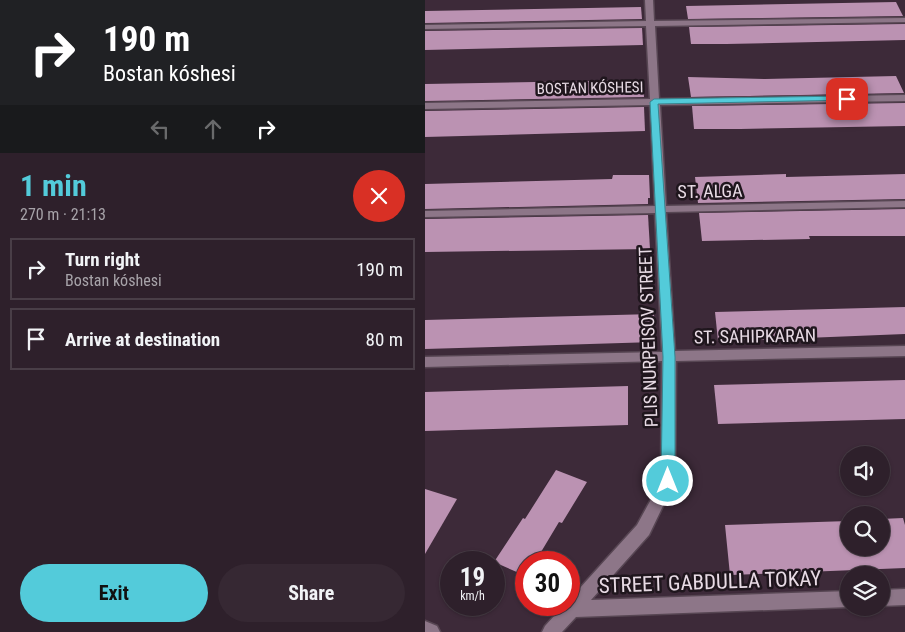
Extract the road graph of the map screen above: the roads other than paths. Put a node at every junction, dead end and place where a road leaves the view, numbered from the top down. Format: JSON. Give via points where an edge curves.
{"nodes":[{"id":1,"x":649,"y":0,"type":"edge"},
{"id":2,"x":905,"y":20,"type":"edge"},
{"id":3,"x":651,"y":24,"type":"junction"},
{"id":4,"x":425,"y":27,"type":"edge"},
{"id":5,"x":905,"y":98,"type":"edge"},
{"id":6,"x":654,"y":102,"type":"junction"},
{"id":7,"x":425,"y":106,"type":"edge"},
{"id":8,"x":905,"y":204,"type":"edge"},
{"id":9,"x":660,"y":210,"type":"junction"},
{"id":10,"x":425,"y":214,"type":"edge"},
{"id":11,"x":905,"y":351,"type":"edge"},
{"id":12,"x":669,"y":357,"type":"junction"},
{"id":13,"x":425,"y":362,"type":"edge"},
{"id":14,"x":890,"y":598,"type":"edge"},
{"id":15,"x":905,"y":598,"type":"edge"},
{"id":16,"x":840,"y":599,"type":"edge"},
{"id":17,"x":580,"y":602,"type":"edge"},
{"id":18,"x":580,"y":609,"type":"edge"},
{"id":19,"x":567,"y":616,"type":"edge"},
{"id":20,"x":425,"y":630,"type":"edge"},
{"id":21,"x":431,"y":632,"type":"edge"},
{"id":22,"x":551,"y":632,"type":"edge"}],
"edges":[{"from":1,"to":3,"type":"street","name":"PLIS NURPEISOV STREET"},
{"from":2,"to":3,"type":"street"},
{"from":3,"to":4,"type":"street"},
{"from":3,"to":6,"type":"street","name":"PLIS NURPEISOV STREET"},
{"from":5,"to":6,"type":"street","name":"BOSTAN KÓSHESI"},
{"from":6,"to":7,"type":"street","name":"BOSTAN KÓSHESI"},
{"from":6,"to":9,"type":"street","name":"PLIS NURPEISOV STREET"},
{"from":8,"to":9,"type":"street","name":"ST. ALGA"},
{"from":9,"to":10,"type":"street","name":"ST. ALGA"},
{"from":9,"to":12,"type":"street","name":"PLIS NURPEISOV STREET"},
{"from":11,"to":12,"type":"street","name":"ST. SAHIPKARAN"},
{"from":12,"to":13,"type":"street","name":"ST. SAHIPKARAN"},
{"from":12,"to":17,"type":"street","name":"PLIS NURPEISOV STREET","via":[[668,481],[643,530]]},
{"from":14,"to":15,"type":"street"},
{"from":16,"to":18,"type":"street","name":"STREET GABDULLA TOKAY"},
{"from":19,"to":22,"type":"street","name":"PLIS NURPEISOV STREET"},
{"from":20,"to":21,"type":"street"}]}
